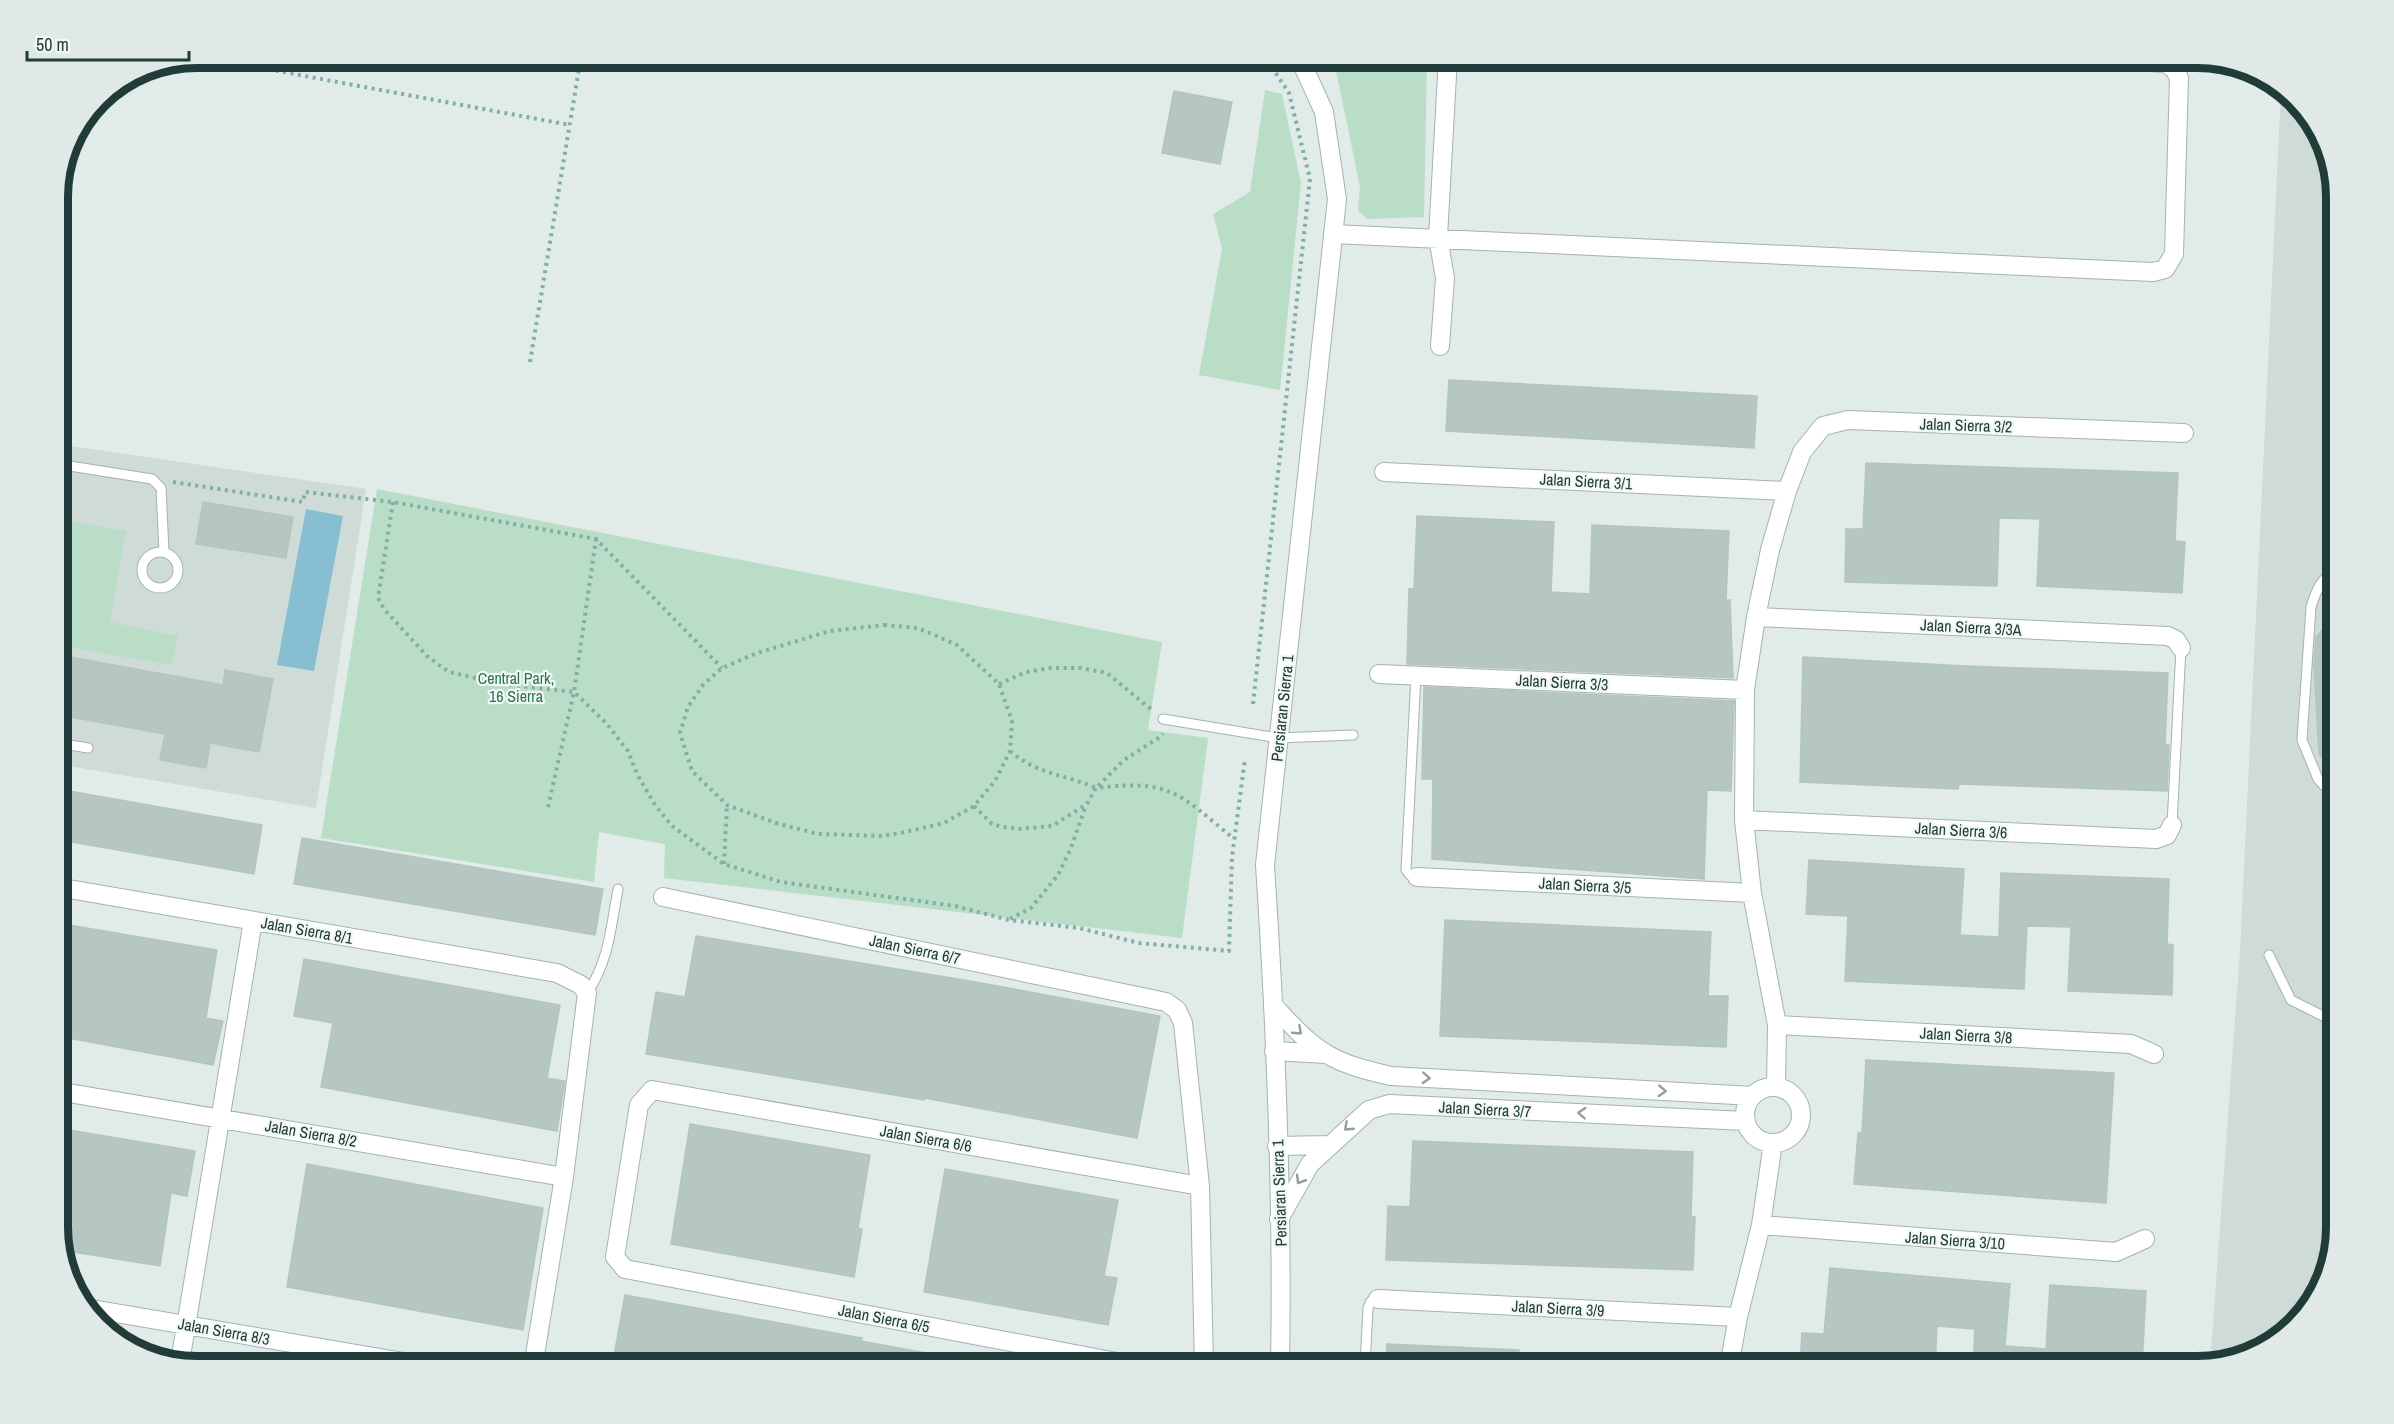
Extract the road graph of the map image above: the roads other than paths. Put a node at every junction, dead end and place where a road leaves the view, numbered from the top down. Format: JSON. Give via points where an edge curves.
{"nodes":[{"id":1,"x":1304,"y":68,"type":"edge"},
{"id":2,"x":1447,"y":68,"type":"edge"},
{"id":3,"x":2174,"y":68,"type":"edge"},
{"id":4,"x":1333,"y":234,"type":"junction"},
{"id":5,"x":1438,"y":237,"type":"junction"},
{"id":6,"x":1440,"y":346,"type":"dead end"},
{"id":7,"x":2184,"y":433,"type":"dead end"},
{"id":8,"x":68,"y":466,"type":"edge"},
{"id":9,"x":1384,"y":472,"type":"dead end"},
{"id":10,"x":1787,"y":490,"type":"junction"},
{"id":11,"x":164,"y":552,"type":"junction"},
{"id":12,"x":2326,"y":575,"type":"edge"},
{"id":13,"x":1756,"y":617,"type":"junction"},
{"id":14,"x":2181,"y":648,"type":"joint"},
{"id":15,"x":1379,"y":674,"type":"dead end"},
{"id":16,"x":1416,"y":675,"type":"junction"},
{"id":17,"x":1745,"y":690,"type":"junction"},
{"id":18,"x":1163,"y":719,"type":"road end"},
{"id":19,"x":1353,"y":735,"type":"dead end"},
{"id":20,"x":1278,"y":738,"type":"junction"},
{"id":21,"x":68,"y":745,"type":"edge"},
{"id":22,"x":88,"y":748,"type":"dead end"},
{"id":23,"x":2326,"y":788,"type":"edge"},
{"id":24,"x":1744,"y":820,"type":"junction"},
{"id":25,"x":2172,"y":825,"type":"joint"},
{"id":26,"x":1417,"y":877,"type":"joint"},
{"id":27,"x":68,"y":889,"type":"edge"},
{"id":28,"x":618,"y":889,"type":"dead end"},
{"id":29,"x":1752,"y":892,"type":"junction"},
{"id":30,"x":663,"y":897,"type":"dead end"},
{"id":31,"x":254,"y":921,"type":"junction"},
{"id":32,"x":2269,"y":955,"type":"dead end"},
{"id":33,"x":587,"y":993,"type":"junction"},
{"id":34,"x":1273,"y":1005,"type":"junction"},
{"id":35,"x":2326,"y":1018,"type":"edge"},
{"id":36,"x":1777,"y":1024,"type":"junction"},
{"id":37,"x":1274,"y":1051,"type":"junction"},
{"id":38,"x":1326,"y":1054,"type":"junction"},
{"id":39,"x":2154,"y":1054,"type":"dead end"},
{"id":40,"x":1391,"y":1076,"type":"junction"},
{"id":41,"x":1503,"y":1082,"type":"junction"},
{"id":42,"x":1776,"y":1087,"type":"junction"},
{"id":43,"x":1629,"y":1089,"type":"junction"},
{"id":44,"x":68,"y":1093,"type":"edge"},
{"id":45,"x":1753,"y":1096,"type":"junction"},
{"id":46,"x":1389,"y":1104,"type":"junction"},
{"id":47,"x":1504,"y":1109,"type":"junction"},
{"id":48,"x":1628,"y":1115,"type":"junction"},
{"id":49,"x":220,"y":1118,"type":"junction"},
{"id":50,"x":1746,"y":1120,"type":"junction"},
{"id":51,"x":1773,"y":1143,"type":"junction"},
{"id":52,"x":1329,"y":1145,"type":"junction"},
{"id":53,"x":1277,"y":1146,"type":"junction"},
{"id":54,"x":564,"y":1177,"type":"junction"},
{"id":55,"x":1200,"y":1186,"type":"junction"},
{"id":56,"x":1280,"y":1219,"type":"junction"},
{"id":57,"x":1761,"y":1225,"type":"junction"},
{"id":58,"x":2145,"y":1239,"type":"dead end"},
{"id":59,"x":626,"y":1269,"type":"joint"},
{"id":60,"x":1378,"y":1299,"type":"joint"},
{"id":61,"x":97,"y":1310,"type":"edge"},
{"id":62,"x":1738,"y":1317,"type":"junction"},
{"id":63,"x":186,"y":1324,"type":"junction"},
{"id":64,"x":181,"y":1355,"type":"edge"},
{"id":65,"x":376,"y":1357,"type":"edge"},
{"id":66,"x":535,"y":1357,"type":"edge"},
{"id":67,"x":1090,"y":1357,"type":"edge"},
{"id":68,"x":1204,"y":1357,"type":"edge"},
{"id":69,"x":1280,"y":1357,"type":"edge"},
{"id":70,"x":1366,"y":1357,"type":"edge"},
{"id":71,"x":1731,"y":1357,"type":"edge"}],
"edges":[{"from":1,"to":4,"type":"street","name":"Persiaran Sierra 1","via":[[1324,111],[1337,199]]},
{"from":2,"to":5,"type":"street"},
{"from":3,"to":5,"type":"street","via":[[2179,78],[2174,254],[2165,269],[2152,272]]},
{"from":4,"to":5,"type":"street"},
{"from":4,"to":20,"type":"street","name":"Persiaran Sierra 1"},
{"from":5,"to":6,"type":"street","via":[[1445,279]]},
{"from":7,"to":10,"type":"street","name":"Jalan Sierra 3/2","via":[[1848,420],[1822,426],[1802,453]]},
{"from":8,"to":11,"type":"lane","via":[[152,479],[161,488]]},
{"from":9,"to":10,"type":"street","name":"Jalan Sierra 3/1"},
{"from":10,"to":13,"type":"street","name":"Jalan Sierra 3/2"},
{"from":11,"to":11,"type":"lane","via":[[174,558],[178,575],[171,585],[154,588],[144,580],[141,568],[147,557]]},
{"from":12,"to":23,"type":"lane","via":[[2311,607],[2302,740],[2318,779]]},
{"from":13,"to":14,"type":"street","name":"Jalan Sierra 3/3A","via":[[2168,636]]},
{"from":13,"to":17,"type":"street","name":"Jalan Sierra 3/2"},
{"from":14,"to":25,"type":"lane"},
{"from":15,"to":16,"type":"street","name":"Jalan Sierra 3/3"},
{"from":16,"to":17,"type":"street","name":"Jalan Sierra 3/3"},
{"from":16,"to":26,"type":"lane","via":[[1406,870]]},
{"from":17,"to":24,"type":"street","name":"Jalan Sierra 3/2"},
{"from":18,"to":20,"type":"lane"},
{"from":19,"to":20,"type":"lane"},
{"from":20,"to":34,"type":"street","name":"Persiaran Sierra 1","via":[[1265,865]]},
{"from":21,"to":22,"type":"lane"},
{"from":24,"to":25,"type":"street","name":"Jalan Sierra 3/6","via":[[2156,839],[2167,835]]},
{"from":24,"to":29,"type":"street","name":"Jalan Sierra 3/2"},
{"from":26,"to":29,"type":"street","name":"Jalan Sierra 3/5"},
{"from":27,"to":31,"type":"street","name":"Jalan Sierra 8/1"},
{"from":28,"to":33,"type":"lane","via":[[606,956]]},
{"from":29,"to":36,"type":"street","name":"Jalan Sierra 3/2"},
{"from":30,"to":55,"type":"street","name":"Jalan Sierra 6/7","via":[[1166,1002],[1177,1010],[1183,1023]]},
{"from":31,"to":33,"type":"street","name":"Jalan Sierra 8/1","via":[[557,973],[581,985]]},
{"from":31,"to":49,"type":"street"},
{"from":32,"to":35,"type":"lane","via":[[2291,1000]]},
{"from":33,"to":54,"type":"street"},
{"from":34,"to":37,"type":"street","name":"Persiaran Sierra 1"},
{"from":34,"to":38,"type":"street","name":"Jalan Sierra 3/7","one_way":true},
{"from":36,"to":39,"type":"street","name":"Jalan Sierra 3/8","via":[[2131,1044]]},
{"from":36,"to":42,"type":"street","name":"Jalan Sierra 3/2"},
{"from":37,"to":38,"type":"street"},
{"from":37,"to":53,"type":"street","name":"Persiaran Sierra 1"},
{"from":38,"to":40,"type":"street","name":"Jalan Sierra 3/7"},
{"from":40,"to":41,"type":"street","name":"Jalan Sierra 3/7","one_way":true},
{"from":40,"to":46,"type":"street"},
{"from":41,"to":43,"type":"street","name":"Jalan Sierra 3/7"},
{"from":41,"to":47,"type":"street"},
{"from":42,"to":45,"type":"street"},
{"from":42,"to":51,"type":"street","via":[[1793,1095],[1802,1112],[1797,1130],[1783,1142]]},
{"from":43,"to":45,"type":"street","name":"Jalan Sierra 3/7","one_way":true},
{"from":43,"to":48,"type":"street"},
{"from":44,"to":49,"type":"street","name":"Jalan Sierra 8/2"},
{"from":45,"to":50,"type":"street"},
{"from":46,"to":47,"type":"street","name":"Jalan Sierra 3/7"},
{"from":46,"to":52,"type":"street","name":"Jalan Sierra 3/7","one_way":true,"via":[[1369,1110]]},
{"from":48,"to":47,"type":"street","name":"Jalan Sierra 3/7","one_way":true},
{"from":48,"to":50,"type":"street","name":"Jalan Sierra 3/7"},
{"from":49,"to":54,"type":"street","name":"Jalan Sierra 8/2"},
{"from":49,"to":63,"type":"street"},
{"from":50,"to":51,"type":"street","via":[[1755,1137]]},
{"from":51,"to":57,"type":"street"},
{"from":52,"to":53,"type":"street"},
{"from":52,"to":56,"type":"street","name":"Jalan Sierra 3/7","one_way":true,"via":[[1310,1164]]},
{"from":53,"to":56,"type":"street","name":"Persiaran Sierra 1"},
{"from":54,"to":66,"type":"street"},
{"from":55,"to":59,"type":"street","name":"Jalan Sierra 6/6","via":[[652,1090],[639,1105],[615,1257]]},
{"from":55,"to":68,"type":"street"},
{"from":56,"to":69,"type":"street","name":"Persiaran Sierra 1"},
{"from":57,"to":58,"type":"street","name":"Jalan Sierra 3/10","via":[[2116,1252]]},
{"from":57,"to":62,"type":"street"},
{"from":59,"to":67,"type":"street","name":"Jalan Sierra 6/5"},
{"from":60,"to":62,"type":"street","name":"Jalan Sierra 3/9"},
{"from":60,"to":70,"type":"lane","via":[[1371,1301],[1368,1308]]},
{"from":61,"to":63,"type":"street","name":"Jalan Sierra 8/3"},
{"from":62,"to":71,"type":"street"},
{"from":63,"to":64,"type":"street"},
{"from":63,"to":65,"type":"street","name":"Jalan Sierra 8/3"}]}
